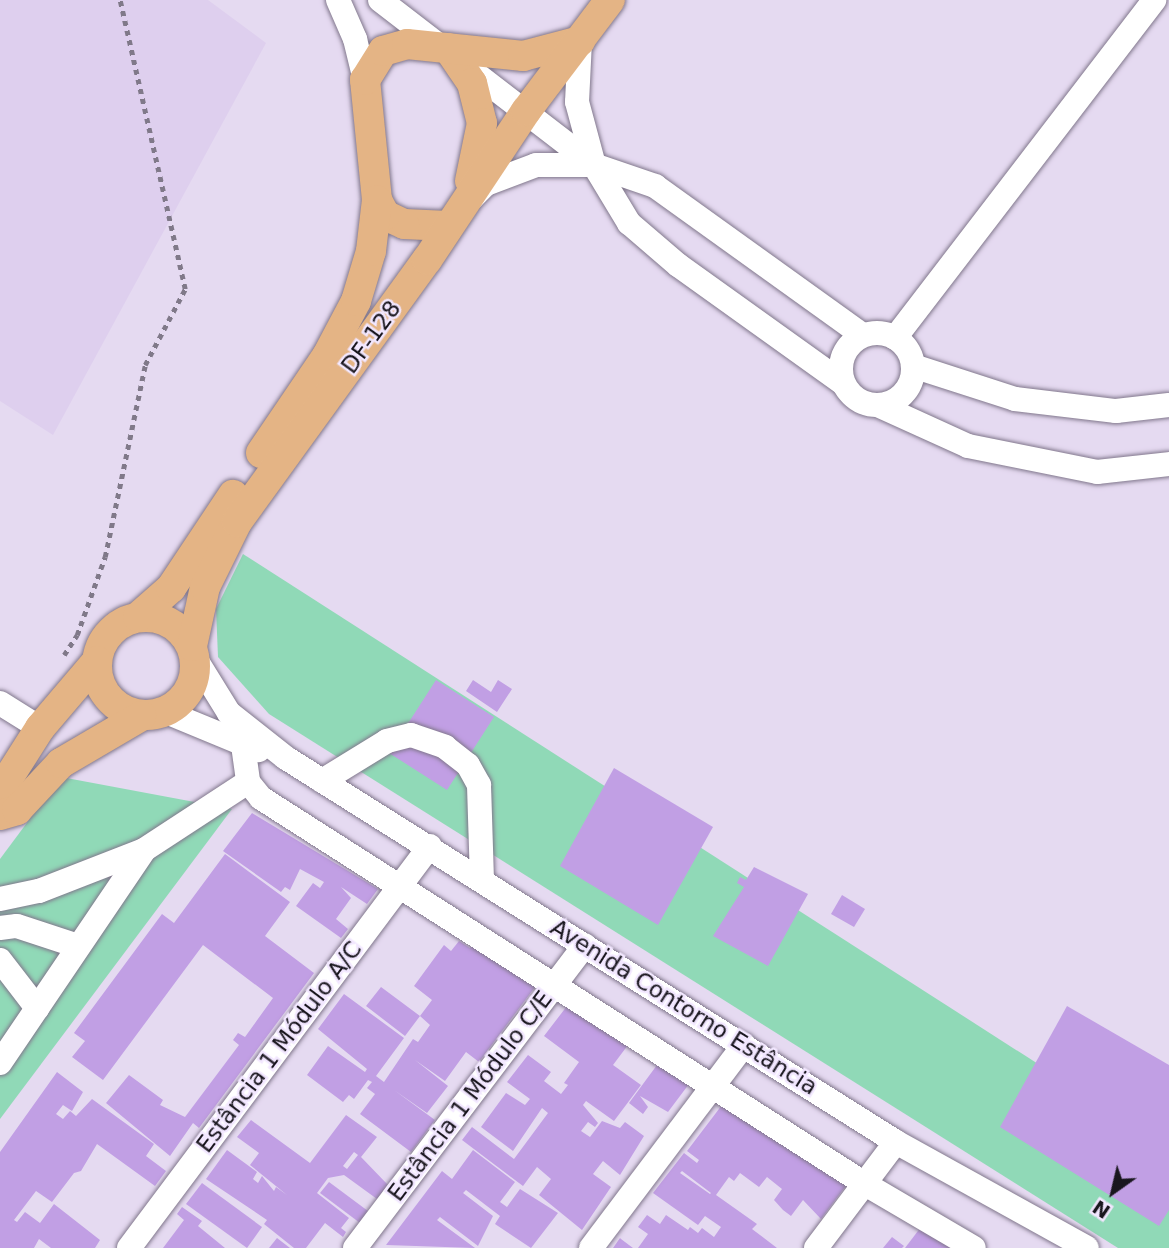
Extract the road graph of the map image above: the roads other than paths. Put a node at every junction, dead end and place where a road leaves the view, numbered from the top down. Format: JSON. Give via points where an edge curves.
{"nodes":[{"id":1,"x":338,"y":0,"type":"edge"},
{"id":2,"x":380,"y":0,"type":"edge"},
{"id":3,"x":610,"y":0,"type":"edge"},
{"id":4,"x":1154,"y":0,"type":"edge"},
{"id":5,"x":580,"y":41,"type":"junction"},
{"id":6,"x":448,"y":48,"type":"junction"},
{"id":7,"x":365,"y":80,"type":"junction"},
{"id":8,"x":526,"y":111,"type":"junction"},
{"id":9,"x":594,"y":164,"type":"junction"},
{"id":10,"x":655,"y":186,"type":"junction"},
{"id":11,"x":377,"y":200,"type":"junction"},
{"id":12,"x":454,"y":218,"type":"junction"},
{"id":13,"x":629,"y":223,"type":"junction"},
{"id":14,"x":862,"y":335,"type":"junction"},
{"id":15,"x":895,"y":338,"type":"junction"},
{"id":16,"x":913,"y":366,"type":"junction"},
{"id":17,"x":843,"y":383,"type":"junction"},
{"id":18,"x":1169,"y":405,"type":"edge"},
{"id":19,"x":880,"y":406,"type":"junction"},
{"id":20,"x":1169,"y":464,"type":"edge"},
{"id":21,"x":138,"y":617,"type":"junction"},
{"id":22,"x":193,"y":652,"type":"junction"},
{"id":23,"x":97,"y":661,"type":"junction"},
{"id":24,"x":0,"y":703,"type":"edge"},
{"id":25,"x":154,"y":714,"type":"junction"},
{"id":26,"x":40,"y":728,"type":"junction"},
{"id":27,"x":243,"y":745,"type":"junction"},
{"id":28,"x":286,"y":758,"type":"junction"},
{"id":29,"x":322,"y":781,"type":"junction"},
{"id":30,"x":248,"y":782,"type":"junction"},
{"id":31,"x":0,"y":791,"type":"edge"},
{"id":32,"x":0,"y":815,"type":"edge"},
{"id":33,"x":430,"y":846,"type":"junction"},
{"id":34,"x":144,"y":850,"type":"junction"},
{"id":35,"x":482,"y":879,"type":"junction"},
{"id":36,"x":398,"y":888,"type":"junction"},
{"id":37,"x":0,"y":899,"type":"edge"},
{"id":38,"x":0,"y":928,"type":"edge"},
{"id":39,"x":584,"y":945,"type":"junction"},
{"id":40,"x":78,"y":946,"type":"junction"},
{"id":41,"x":0,"y":960,"type":"edge"},
{"id":42,"x":553,"y":986,"type":"junction"},
{"id":43,"x":37,"y":1007,"type":"junction"},
{"id":44,"x":744,"y":1045,"type":"junction"},
{"id":45,"x":0,"y":1063,"type":"edge"},
{"id":46,"x":713,"y":1086,"type":"junction"},
{"id":47,"x":896,"y":1142,"type":"junction"},
{"id":48,"x":865,"y":1184,"type":"junction"},
{"id":49,"x":1060,"y":1241,"type":"edge"},
{"id":50,"x":130,"y":1248,"type":"edge"},
{"id":51,"x":355,"y":1248,"type":"edge"},
{"id":52,"x":591,"y":1248,"type":"edge"},
{"id":53,"x":816,"y":1248,"type":"edge"},
{"id":54,"x":974,"y":1248,"type":"edge"},
{"id":55,"x":1087,"y":1248,"type":"edge"}],
"edges":[{"from":1,"to":7,"type":"street","via":[[355,38]]},
{"from":2,"to":6,"type":"street"},
{"from":3,"to":5,"type":"main road","name":"DF-128","number":"DF-128"},
{"from":4,"to":15,"type":"street"},
{"from":5,"to":6,"type":"main road","via":[[523,55]]},
{"from":5,"to":8,"type":"main road","name":"DF-128","number":"DF-128"},
{"from":5,"to":9,"type":"street","via":[[577,102]]},
{"from":6,"to":7,"type":"main road","via":[[393,45]]},
{"from":6,"to":8,"type":"street"},
{"from":6,"to":12,"type":"main road","via":[[472,83],[482,123],[475,171]]},
{"from":7,"to":11,"type":"main road","number":"DF-128"},
{"from":8,"to":9,"type":"street"},
{"from":8,"to":12,"type":"main road","name":"DF-128","number":"DF-128"},
{"from":9,"to":10,"type":"street"},
{"from":9,"to":12,"type":"street","via":[[536,165],[486,184]]},
{"from":9,"to":13,"type":"street"},
{"from":10,"to":13,"type":"street"},
{"from":10,"to":14,"type":"street"},
{"from":11,"to":12,"type":"main road","via":[[385,215],[404,223]]},
{"from":11,"to":21,"type":"main road","name":"DF-128","number":"DF-128","via":[[371,251],[356,301],[327,356],[171,588]]},
{"from":12,"to":22,"type":"main road","name":"DF-128","number":"DF-128","via":[[237,522],[205,587]]},
{"from":13,"to":17,"type":"street","via":[[678,265]]},
{"from":14,"to":15,"type":"street","via":[[873,332]]},
{"from":14,"to":17,"type":"street","via":[[845,350],[840,373]]},
{"from":15,"to":16,"type":"street"},
{"from":16,"to":18,"type":"street","via":[[1014,400],[1116,411]]},
{"from":16,"to":19,"type":"street","via":[[913,377],[901,397]]},
{"from":17,"to":19,"type":"street","via":[[858,401]]},
{"from":19,"to":20,"type":"street","via":[[968,446],[1019,457],[1097,472]]},
{"from":21,"to":22,"type":"main road","via":[[164,620]]},
{"from":21,"to":23,"type":"main road","number":"DF-128","via":[[115,628]]},
{"from":22,"to":25,"type":"main road","number":"DF-128","via":[[193,684],[178,705]]},
{"from":22,"to":28,"type":"street","name":"Avenida Contorno Estância","via":[[229,713]]},
{"from":23,"to":25,"type":"main road","via":[[108,698]]},
{"from":23,"to":26,"type":"main road","number":"DF-128"},
{"from":24,"to":26,"type":"street"},
{"from":25,"to":27,"type":"street","name":"Avenida Contorno Estância"},
{"from":25,"to":32,"type":"main road","number":"DF-128","via":[[61,763],[17,810]]},
{"from":26,"to":31,"type":"main road","number":"DF-128"},
{"from":27,"to":28,"type":"street","name":"Avenida Contorno Estância"},
{"from":27,"to":30,"type":"street"},
{"from":28,"to":29,"type":"street","name":"Avenida Contorno Estância"},
{"from":29,"to":33,"type":"street","name":"Avenida Contorno Estância"},
{"from":29,"to":35,"type":"street","via":[[387,741],[411,735],[445,747],[468,765],[479,785]]},
{"from":30,"to":34,"type":"street"},
{"from":30,"to":36,"type":"street","via":[[261,798]]},
{"from":33,"to":35,"type":"street","name":"Avenida Contorno Estância"},
{"from":33,"to":36,"type":"street","name":"Estância 1 Módulo A/C"},
{"from":34,"to":37,"type":"street","via":[[39,891]]},
{"from":34,"to":40,"type":"street"},
{"from":35,"to":39,"type":"street","name":"Avenida Contorno Estância"},
{"from":36,"to":42,"type":"street"},
{"from":36,"to":50,"type":"street","name":"Estância 1 Módulo A/C"},
{"from":38,"to":40,"type":"street","via":[[17,926]]},
{"from":39,"to":42,"type":"street","name":"Estância 1 Módulo C/E"},
{"from":39,"to":44,"type":"street","name":"Avenida Contorno Estância"},
{"from":40,"to":43,"type":"street"},
{"from":41,"to":43,"type":"street"},
{"from":42,"to":46,"type":"street"},
{"from":42,"to":51,"type":"street","name":"Estância 1 Módulo C/E"},
{"from":43,"to":45,"type":"street"},
{"from":44,"to":46,"type":"street"},
{"from":44,"to":47,"type":"street","name":"Avenida Contorno Estância"},
{"from":46,"to":48,"type":"street"},
{"from":46,"to":52,"type":"street"},
{"from":47,"to":48,"type":"street"},
{"from":47,"to":49,"type":"street","name":"Avenida Contorno Estância"},
{"from":48,"to":53,"type":"street"},
{"from":48,"to":54,"type":"street"},
{"from":49,"to":55,"type":"street","name":"Avenida Contorno Estância"}]}
